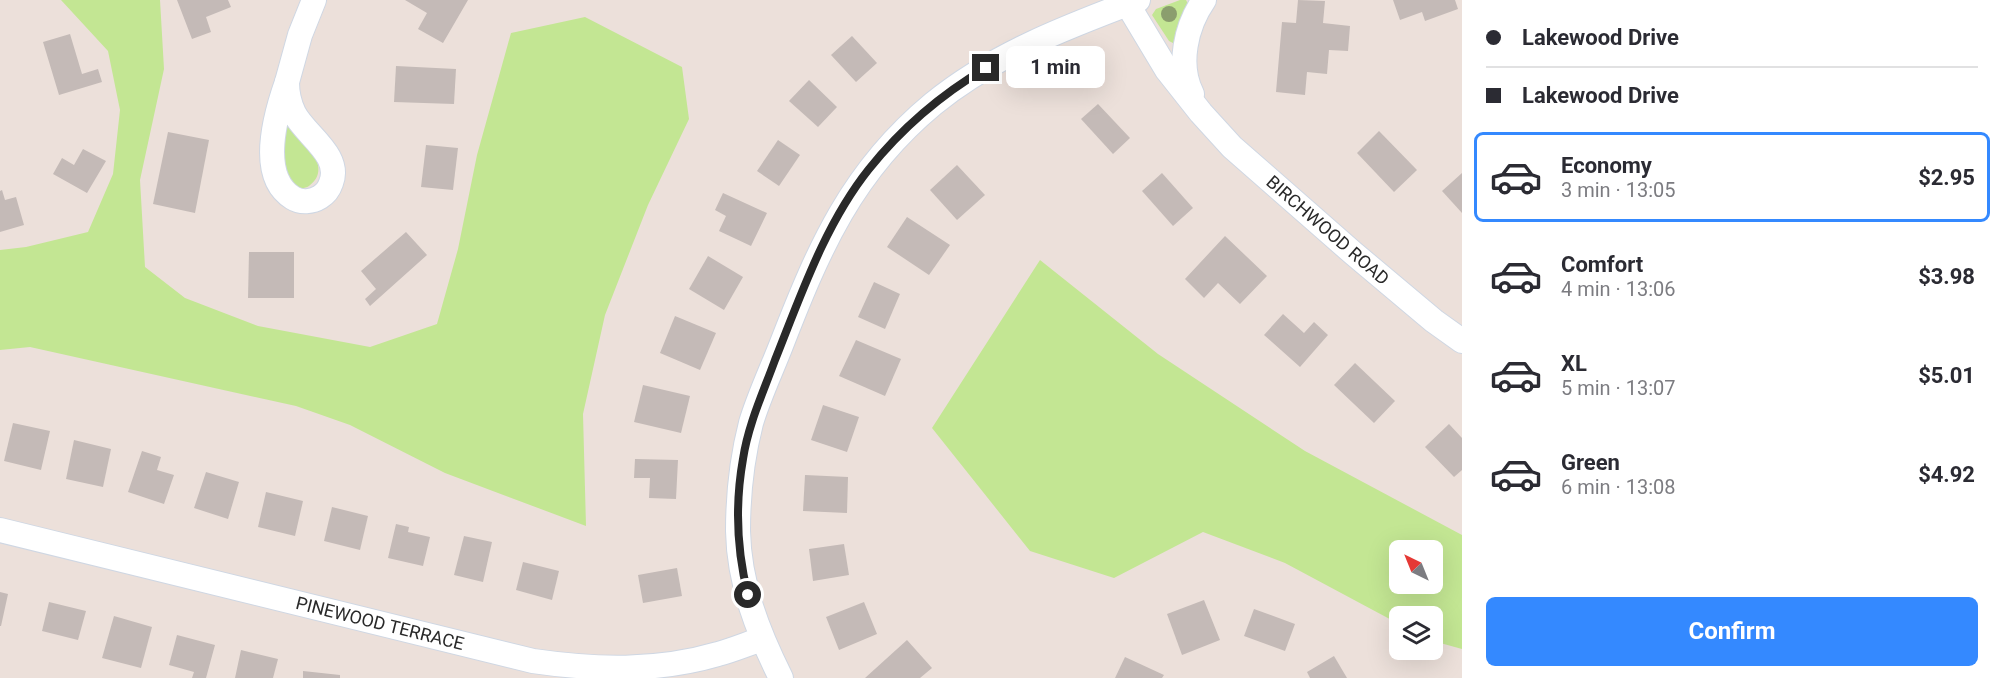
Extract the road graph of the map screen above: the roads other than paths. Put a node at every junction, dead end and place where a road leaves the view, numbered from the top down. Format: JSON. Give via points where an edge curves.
{"nodes":[{"id":1,"x":314,"y":0,"type":"edge"},
{"id":2,"x":1204,"y":0,"type":"edge"},
{"id":3,"x":1130,"y":1,"type":"edge"},
{"id":4,"x":287,"y":82,"type":"dead end"},
{"id":5,"x":1200,"y":112,"type":"junction"},
{"id":6,"x":1462,"y":341,"type":"edge"},
{"id":7,"x":0,"y":530,"type":"edge"},
{"id":8,"x":762,"y":639,"type":"junction"},
{"id":9,"x":781,"y":678,"type":"edge"}],
"edges":[{"from":1,"to":4,"type":"street"},
{"from":2,"to":5,"type":"street","name":"BIRCHWOOD ROAD","via":[[1187,38],[1184,64],[1189,90]]},
{"from":3,"to":5,"type":"street","name":"BIRCHWOOD ROAD","via":[[1167,70]]},
{"from":3,"to":8,"type":"street","via":[[1017,50],[970,77],[899,135],[845,204],[795,309],[752,421],[743,459],[738,533],[743,574]]},
{"from":5,"to":6,"type":"street","name":"BIRCHWOOD ROAD","via":[[1232,147],[1344,246]]},
{"from":7,"to":8,"type":"street","name":"PINEWOOD TERRACE","via":[[533,661],[626,669],[672,664]]},
{"from":8,"to":9,"type":"street"}]}
